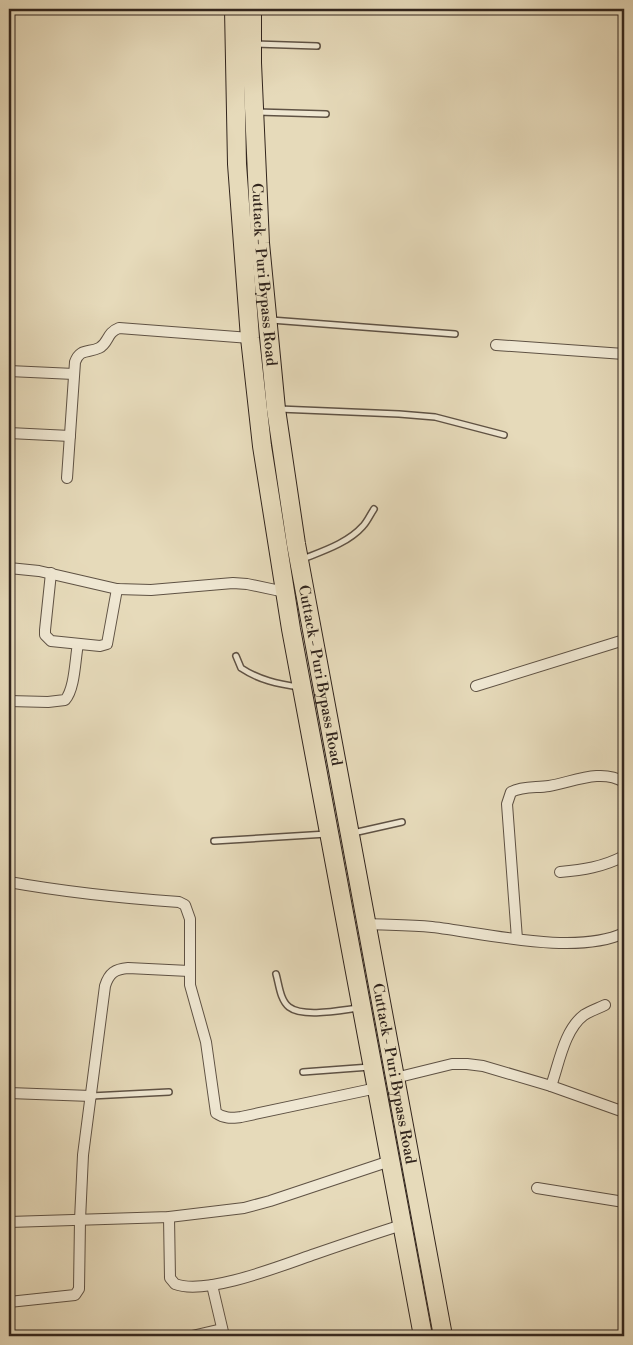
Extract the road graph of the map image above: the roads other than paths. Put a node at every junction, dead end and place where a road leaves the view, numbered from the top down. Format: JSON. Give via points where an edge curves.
{"nodes":[{"id":1,"x":234,"y":9,"type":"edge"},
{"id":2,"x":252,"y":9,"type":"edge"},
{"id":3,"x":252,"y":44,"type":"junction"},
{"id":4,"x":317,"y":46,"type":"dead end"},
{"id":5,"x":254,"y":112,"type":"junction"},
{"id":6,"x":326,"y":114,"type":"dead end"},
{"id":7,"x":268,"y":320,"type":"junction"},
{"id":8,"x":455,"y":334,"type":"dead end"},
{"id":9,"x":250,"y":338,"type":"junction"},
{"id":10,"x":496,"y":345,"type":"dead end"},
{"id":11,"x":624,"y":354,"type":"edge"},
{"id":12,"x":9,"y":371,"type":"edge"},
{"id":13,"x":74,"y":374,"type":"junction"},
{"id":14,"x":276,"y":409,"type":"junction"},
{"id":15,"x":9,"y":433,"type":"edge"},
{"id":16,"x":504,"y":435,"type":"dead end"},
{"id":17,"x":70,"y":436,"type":"junction"},
{"id":18,"x":67,"y":478,"type":"dead end"},
{"id":19,"x":374,"y":509,"type":"dead end"},
{"id":20,"x":299,"y":561,"type":"junction"},
{"id":21,"x":9,"y":568,"type":"edge"},
{"id":22,"x":51,"y":573,"type":"junction"},
{"id":23,"x":117,"y":588,"type":"junction"},
{"id":24,"x":285,"y":592,"type":"junction"},
{"id":25,"x":624,"y":640,"type":"edge"},
{"id":26,"x":78,"y":644,"type":"junction"},
{"id":27,"x":236,"y":656,"type":"dead end"},
{"id":28,"x":476,"y":686,"type":"dead end"},
{"id":29,"x":302,"y":687,"type":"junction"},
{"id":30,"x":9,"y":702,"type":"edge"},
{"id":31,"x":624,"y":782,"type":"edge"},
{"id":32,"x":402,"y":822,"type":"dead end"},
{"id":33,"x":350,"y":833,"type":"junction"},
{"id":34,"x":330,"y":834,"type":"junction"},
{"id":35,"x":214,"y":840,"type":"dead end"},
{"id":36,"x":624,"y":856,"type":"edge"},
{"id":37,"x":560,"y":872,"type":"dead end"},
{"id":38,"x":9,"y":882,"type":"edge"},
{"id":39,"x":368,"y":924,"type":"junction"},
{"id":40,"x":624,"y":933,"type":"edge"},
{"id":41,"x":517,"y":939,"type":"junction"},
{"id":42,"x":189,"y":971,"type":"junction"},
{"id":43,"x":276,"y":974,"type":"dead end"},
{"id":44,"x":606,"y":1005,"type":"dead end"},
{"id":45,"x":362,"y":1008,"type":"junction"},
{"id":46,"x":373,"y":1066,"type":"junction"},
{"id":47,"x":302,"y":1072,"type":"dead end"},
{"id":48,"x":395,"y":1078,"type":"junction"},
{"id":49,"x":551,"y":1086,"type":"junction"},
{"id":50,"x":377,"y":1088,"type":"junction"},
{"id":51,"x":169,"y":1092,"type":"dead end"},
{"id":52,"x":9,"y":1093,"type":"edge"},
{"id":53,"x":90,"y":1096,"type":"junction"},
{"id":54,"x":624,"y":1112,"type":"edge"},
{"id":55,"x":390,"y":1161,"type":"junction"},
{"id":56,"x":537,"y":1188,"type":"dead end"},
{"id":57,"x":624,"y":1202,"type":"edge"},
{"id":58,"x":169,"y":1217,"type":"junction"},
{"id":59,"x":80,"y":1220,"type":"junction"},
{"id":60,"x":9,"y":1222,"type":"edge"},
{"id":61,"x":402,"y":1225,"type":"junction"},
{"id":62,"x":212,"y":1285,"type":"junction"},
{"id":63,"x":9,"y":1302,"type":"edge"},
{"id":64,"x":223,"y":1332,"type":"edge"},
{"id":65,"x":192,"y":1336,"type":"edge"},
{"id":66,"x":423,"y":1336,"type":"edge"},
{"id":67,"x":443,"y":1336,"type":"edge"}],
"edges":[{"from":1,"to":9,"type":"highway","name":"Cuttack - Puri Bypass Road","via":[[237,164]]},
{"from":2,"to":3,"type":"highway","name":"Cuttack - Puri Bypass Road"},
{"from":3,"to":4,"type":"lane"},
{"from":3,"to":5,"type":"highway","name":"Cuttack - Puri Bypass Road"},
{"from":5,"to":6,"type":"lane"},
{"from":5,"to":7,"type":"highway","name":"Cuttack - Puri Bypass Road","via":[[260,243]]},
{"from":7,"to":8,"type":"lane"},
{"from":7,"to":14,"type":"highway","name":"Cuttack - Puri Bypass Road"},
{"from":9,"to":13,"type":"street","via":[[119,328],[109,334],[102,346],[77,356]]},
{"from":9,"to":24,"type":"highway","name":"Cuttack - Puri Bypass Road","via":[[262,446]]},
{"from":10,"to":11,"type":"street"},
{"from":12,"to":13,"type":"street"},
{"from":13,"to":17,"type":"street"},
{"from":14,"to":16,"type":"lane","via":[[435,417]]},
{"from":14,"to":20,"type":"highway","name":"Cuttack - Puri Bypass Road"},
{"from":15,"to":17,"type":"street"},
{"from":17,"to":18,"type":"street"},
{"from":19,"to":20,"type":"lane","via":[[364,526],[352,535]]},
{"from":20,"to":33,"type":"highway","name":"Cuttack - Puri Bypass Road"},
{"from":21,"to":22,"type":"street"},
{"from":22,"to":23,"type":"street"},
{"from":22,"to":26,"type":"street","via":[[45,635],[51,641]]},
{"from":23,"to":24,"type":"street","via":[[151,590],[233,583]]},
{"from":23,"to":26,"type":"street","via":[[107,644]]},
{"from":24,"to":29,"type":"highway","name":"Cuttack - Puri Bypass Road"},
{"from":25,"to":28,"type":"street"},
{"from":26,"to":30,"type":"street","via":[[69,696],[65,700]]},
{"from":27,"to":29,"type":"lane","via":[[240,668],[260,679]]},
{"from":29,"to":34,"type":"highway","name":"Cuttack - Puri Bypass Road"},
{"from":31,"to":41,"type":"street","via":[[593,776],[511,792],[508,804]]},
{"from":32,"to":33,"type":"lane"},
{"from":33,"to":39,"type":"highway","name":"Cuttack - Puri Bypass Road"},
{"from":34,"to":35,"type":"lane"},
{"from":34,"to":45,"type":"highway","name":"Cuttack - Puri Bypass Road"},
{"from":36,"to":37,"type":"street","via":[[587,870]]},
{"from":38,"to":42,"type":"street","via":[[140,900],[180,902],[185,905],[190,919]]},
{"from":39,"to":41,"type":"street","via":[[434,927]]},
{"from":39,"to":48,"type":"highway","name":"Cuttack - Puri Bypass Road"},
{"from":40,"to":41,"type":"street","via":[[594,942]]},
{"from":42,"to":50,"type":"street","via":[[206,1042],[216,1113],[222,1118],[241,1117]]},
{"from":42,"to":53,"type":"street","via":[[128,968],[119,969],[108,978]]},
{"from":43,"to":45,"type":"lane","via":[[283,999],[297,1011],[330,1012]]},
{"from":44,"to":49,"type":"street","via":[[584,1016],[575,1025]]},
{"from":45,"to":46,"type":"highway","name":"Cuttack - Puri Bypass Road"},
{"from":46,"to":47,"type":"lane"},
{"from":46,"to":50,"type":"highway","name":"Cuttack - Puri Bypass Road"},
{"from":48,"to":49,"type":"street","via":[[452,1064],[467,1064]]},
{"from":48,"to":67,"type":"highway","name":"Cuttack - Puri Bypass Road"},
{"from":49,"to":54,"type":"street"},
{"from":50,"to":55,"type":"highway","name":"Cuttack - Puri Bypass Road"},
{"from":51,"to":53,"type":"lane"},
{"from":52,"to":53,"type":"street"},
{"from":53,"to":59,"type":"street"},
{"from":55,"to":58,"type":"street","via":[[244,1208]]},
{"from":55,"to":61,"type":"highway","name":"Cuttack - Puri Bypass Road"},
{"from":56,"to":57,"type":"street"},
{"from":58,"to":59,"type":"street"},
{"from":58,"to":62,"type":"street","via":[[170,1278],[181,1286]]},
{"from":59,"to":60,"type":"street"},
{"from":59,"to":63,"type":"street","via":[[79,1289],[75,1295]]},
{"from":61,"to":62,"type":"street","via":[[263,1272]]},
{"from":61,"to":66,"type":"highway","name":"Cuttack - Puri Bypass Road"},
{"from":62,"to":64,"type":"street"},
{"from":64,"to":65,"type":"street"}]}
